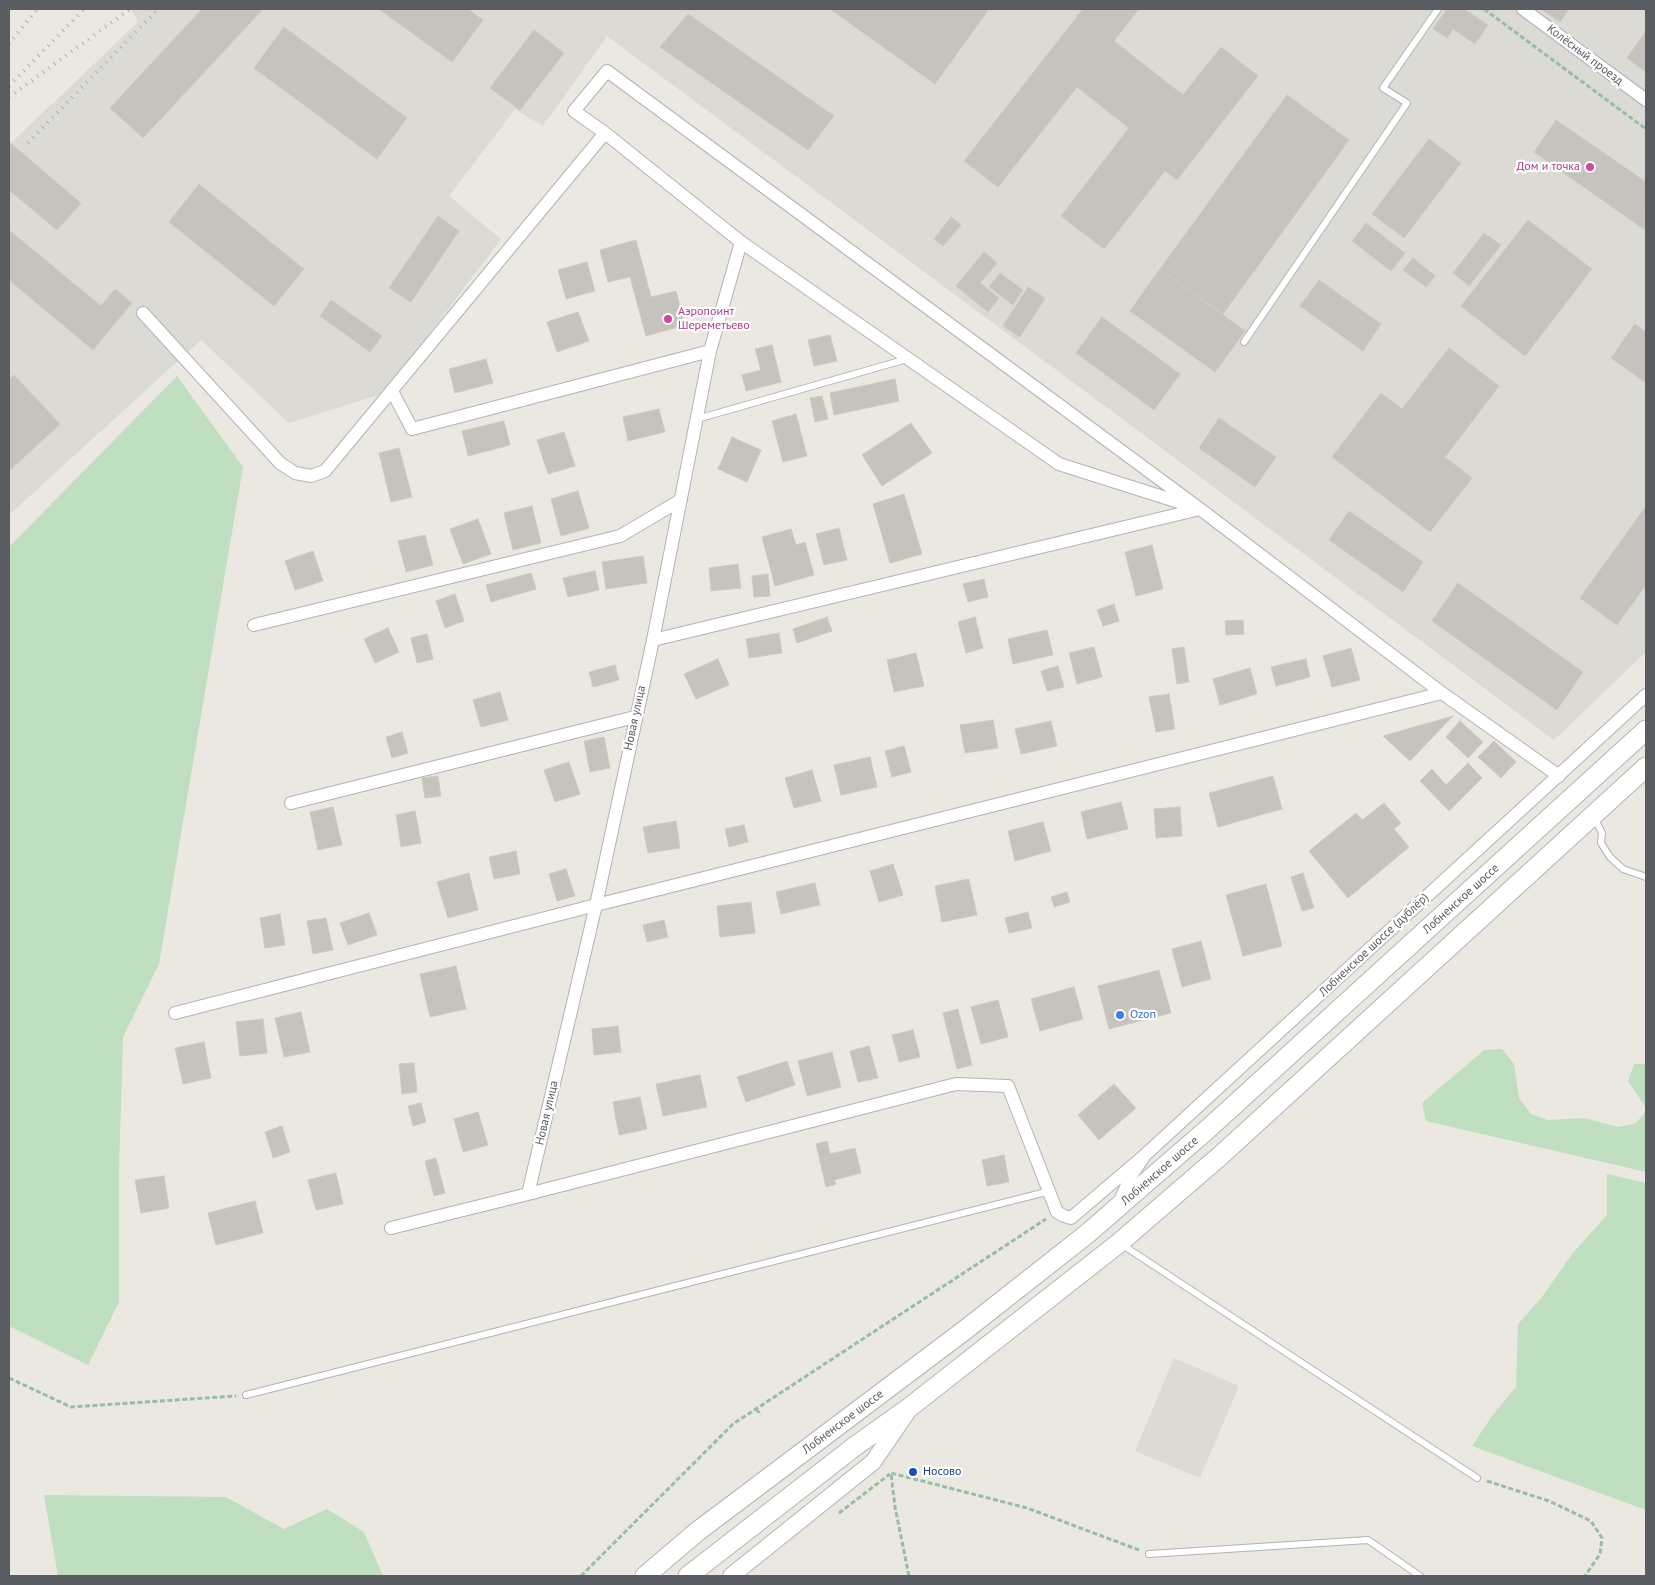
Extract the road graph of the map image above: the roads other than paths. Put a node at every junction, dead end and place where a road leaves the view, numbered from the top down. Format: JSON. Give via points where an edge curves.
{"nodes":[{"id":1,"x":1438,"y":9,"type":"edge"},
{"id":2,"x":1523,"y":9,"type":"edge"},
{"id":3,"x":1646,"y":100,"type":"edge"},
{"id":4,"x":604,"y":133,"type":"junction"},
{"id":5,"x":741,"y":242,"type":"junction"},
{"id":6,"x":143,"y":313,"type":"dead end"},
{"id":7,"x":1244,"y":342,"type":"dead end"},
{"id":8,"x":710,"y":351,"type":"junction"},
{"id":9,"x":909,"y":358,"type":"junction"},
{"id":10,"x":392,"y":391,"type":"junction"},
{"id":11,"x":697,"y":419,"type":"junction"},
{"id":12,"x":681,"y":500,"type":"junction"},
{"id":13,"x":1200,"y":509,"type":"junction"},
{"id":14,"x":254,"y":625,"type":"dead end"},
{"id":15,"x":653,"y":640,"type":"junction"},
{"id":16,"x":1442,"y":693,"type":"junction"},
{"id":17,"x":1646,"y":695,"type":"edge"},
{"id":18,"x":635,"y":716,"type":"junction"},
{"id":19,"x":1646,"y":730,"type":"edge"},
{"id":20,"x":1646,"y":767,"type":"edge"},
{"id":21,"x":1559,"y":776,"type":"junction"},
{"id":22,"x":291,"y":803,"type":"dead end"},
{"id":23,"x":1593,"y":816,"type":"junction"},
{"id":24,"x":1646,"y":877,"type":"edge"},
{"id":25,"x":596,"y":905,"type":"junction"},
{"id":26,"x":175,"y":1013,"type":"dead end"},
{"id":27,"x":1145,"y":1155,"type":"junction"},
{"id":28,"x":1050,"y":1191,"type":"junction"},
{"id":29,"x":528,"y":1194,"type":"junction"},
{"id":30,"x":1117,"y":1208,"type":"junction"},
{"id":31,"x":391,"y":1228,"type":"dead end"},
{"id":32,"x":1119,"y":1243,"type":"junction"},
{"id":33,"x":246,"y":1395,"type":"road end"},
{"id":34,"x":910,"y":1407,"type":"junction"},
{"id":35,"x":1477,"y":1478,"type":"road end"},
{"id":36,"x":1149,"y":1554,"type":"road end"},
{"id":37,"x":737,"y":1575,"type":"edge"},
{"id":38,"x":645,"y":1576,"type":"edge"},
{"id":39,"x":688,"y":1576,"type":"edge"},
{"id":40,"x":1420,"y":1576,"type":"edge"}],
"edges":[{"from":1,"to":7,"type":"lane","via":[[1383,88],[1407,103]]},
{"from":2,"to":3,"type":"street","name":"Колёсный проезд"},
{"from":4,"to":5,"type":"street"},
{"from":4,"to":10,"type":"street"},
{"from":4,"to":13,"type":"street","via":[[574,111],[608,71]]},
{"from":5,"to":8,"type":"street","name":"Новая улица"},
{"from":5,"to":9,"type":"street"},
{"from":6,"to":10,"type":"street","via":[[280,463],[295,474],[310,476],[325,471]]},
{"from":8,"to":10,"type":"street","via":[[412,430]]},
{"from":8,"to":11,"type":"street","name":"Новая улица"},
{"from":9,"to":11,"type":"lane"},
{"from":9,"to":13,"type":"street","via":[[1059,464]]},
{"from":11,"to":12,"type":"street","name":"Новая улица"},
{"from":12,"to":14,"type":"street","via":[[620,536]]},
{"from":12,"to":15,"type":"street","name":"Новая улица"},
{"from":13,"to":15,"type":"street"},
{"from":13,"to":16,"type":"street"},
{"from":15,"to":18,"type":"street","name":"Новая улица"},
{"from":16,"to":21,"type":"street"},
{"from":16,"to":25,"type":"street"},
{"from":17,"to":21,"type":"street","name":"Лобненское шоссе (дублёр)"},
{"from":18,"to":22,"type":"street"},
{"from":18,"to":25,"type":"street","name":"Новая улица"},
{"from":19,"to":30,"type":"main road","name":"Лобненское шоссе","via":[[1210,1128]]},
{"from":20,"to":23,"type":"main road"},
{"from":21,"to":27,"type":"street","name":"Лобненское шоссе (дублёр)"},
{"from":23,"to":24,"type":"lane","via":[[1602,833],[1601,843],[1610,857],[1623,869]]},
{"from":23,"to":32,"type":"main road"},
{"from":25,"to":26,"type":"street"},
{"from":25,"to":29,"type":"street","name":"Новая улица"},
{"from":27,"to":28,"type":"street","via":[[1071,1218],[1057,1212]]},
{"from":27,"to":30,"type":"street","name":"Лобненское шоссе (дублёр)","via":[[1130,1176]]},
{"from":28,"to":29,"type":"street","via":[[1008,1086],[956,1084]]},
{"from":28,"to":33,"type":"lane"},
{"from":29,"to":31,"type":"street"},
{"from":30,"to":38,"type":"main road","name":"Лобненское шоссе","via":[[965,1330],[698,1531]]},
{"from":32,"to":34,"type":"main road"},
{"from":32,"to":35,"type":"lane"},
{"from":34,"to":37,"type":"street","via":[[873,1462]]},
{"from":34,"to":39,"type":"main road"},
{"from":36,"to":40,"type":"lane","via":[[1368,1540]]}]}
